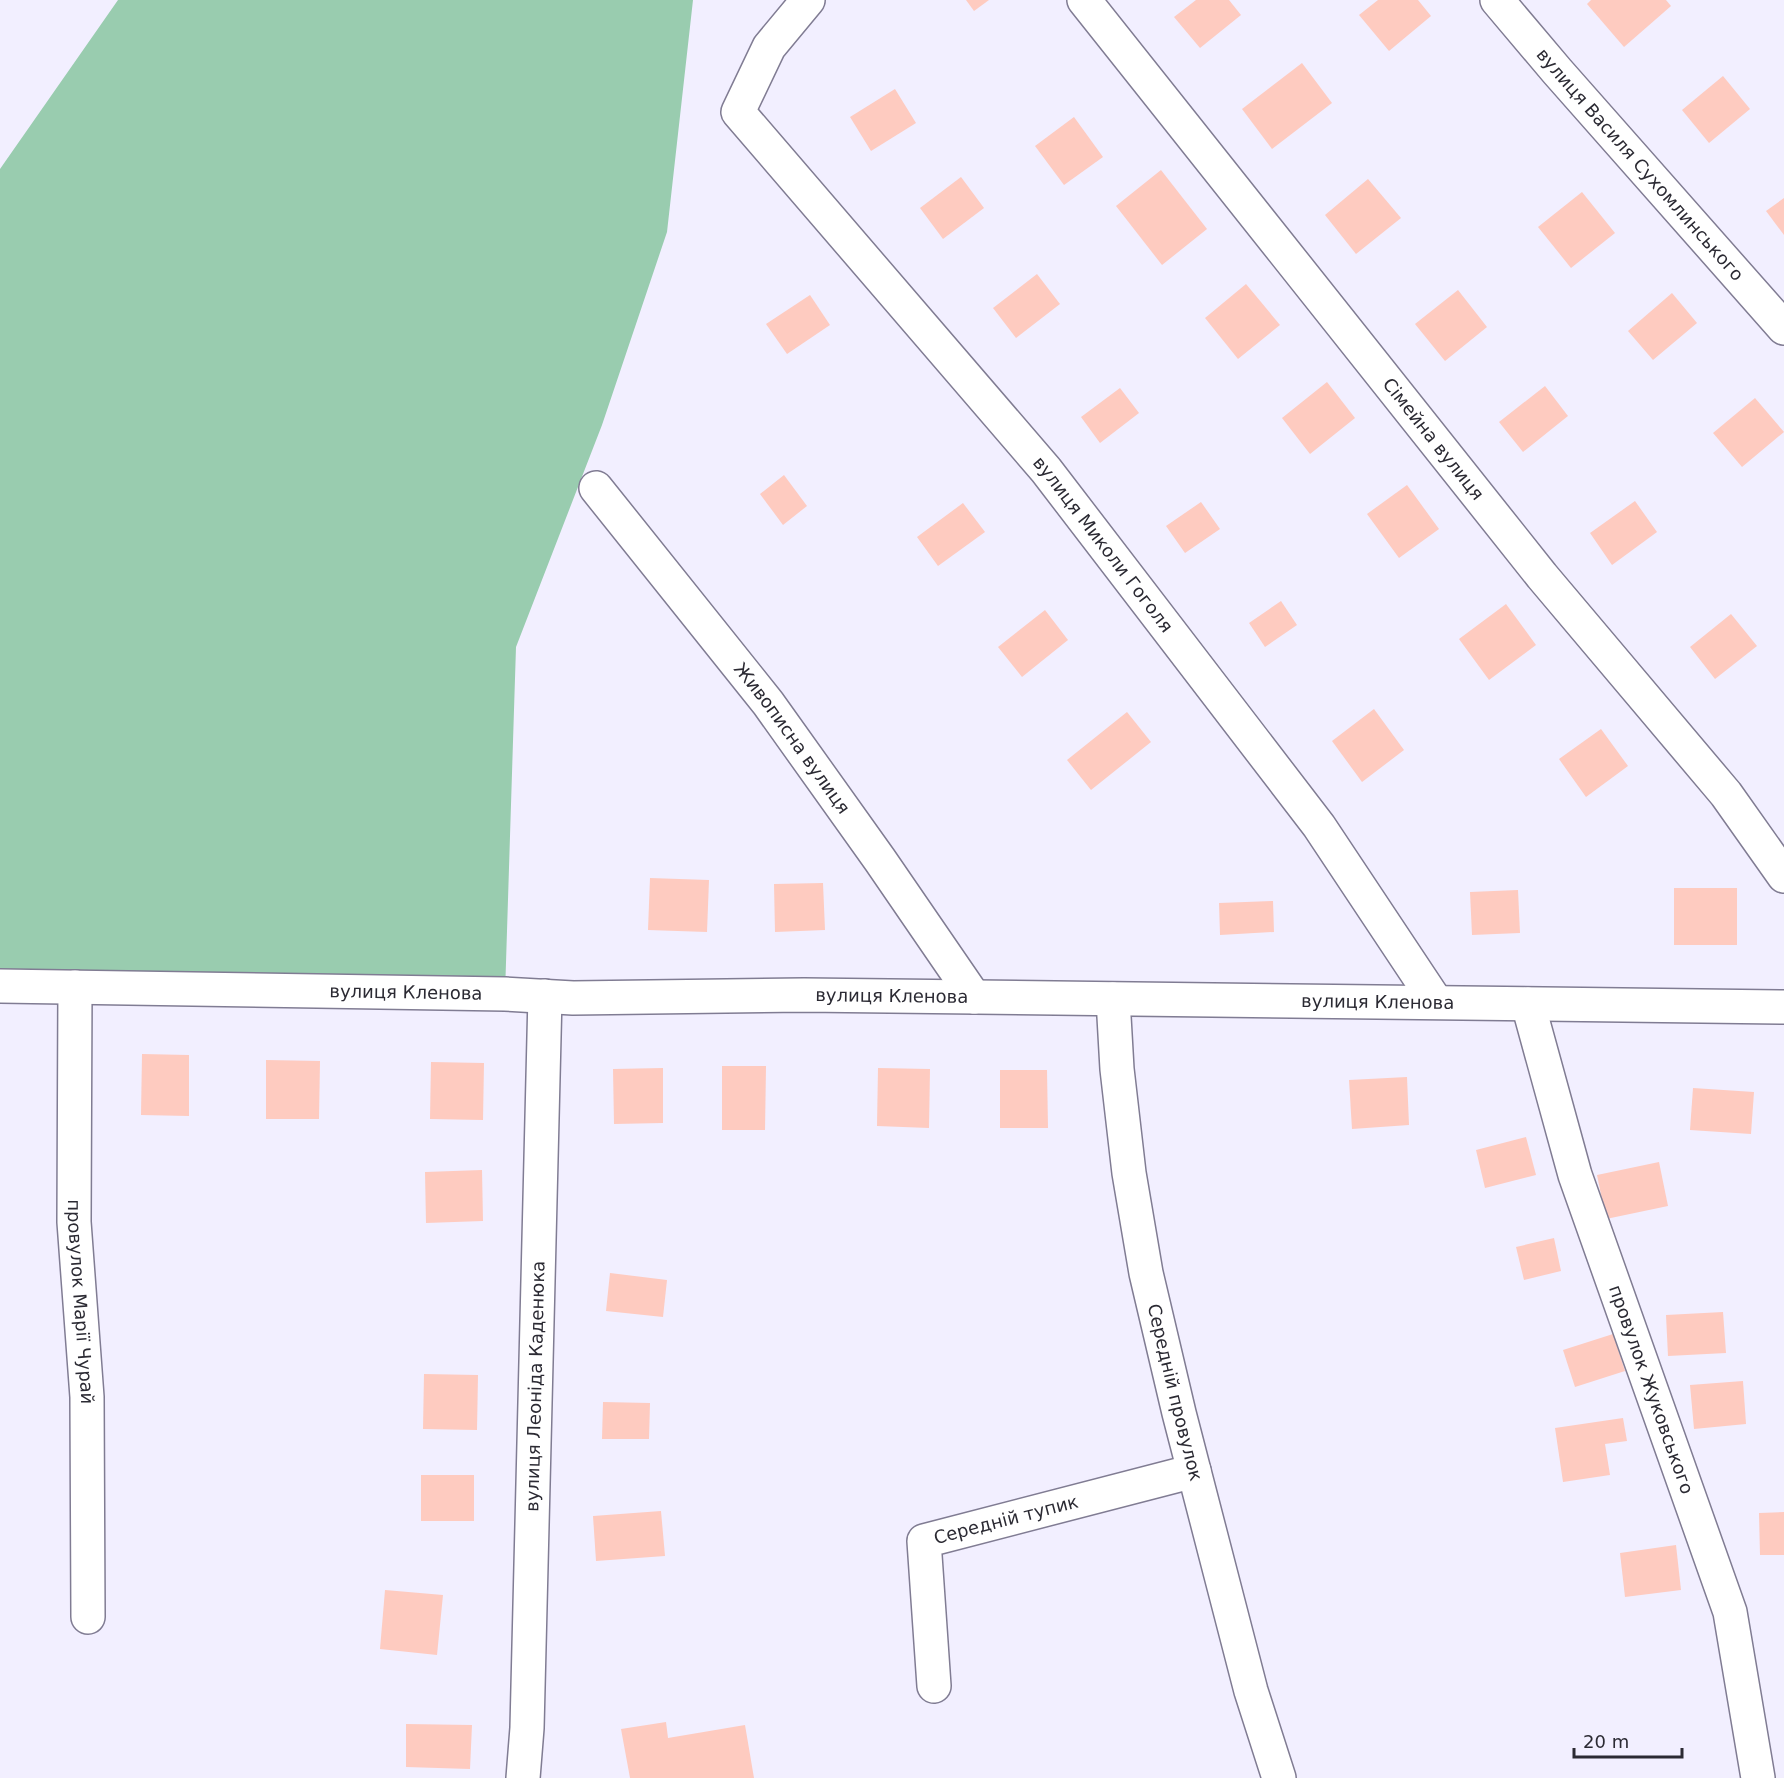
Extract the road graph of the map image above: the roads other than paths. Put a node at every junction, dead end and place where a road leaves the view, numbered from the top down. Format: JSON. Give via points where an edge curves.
{"nodes":[{"id":1,"x":808,"y":0,"type":"edge"},
{"id":2,"x":1084,"y":0,"type":"edge"},
{"id":3,"x":1497,"y":0,"type":"edge"},
{"id":4,"x":1784,"y":328,"type":"edge"},
{"id":5,"x":596,"y":488,"type":"dead end"},
{"id":6,"x":1784,"y":876,"type":"edge"},
{"id":7,"x":0,"y":986,"type":"edge"},
{"id":8,"x":75,"y":987,"type":"junction"},
{"id":9,"x":545,"y":996,"type":"junction"},
{"id":10,"x":974,"y":997,"type":"junction"},
{"id":11,"x":1113,"y":999,"type":"junction"},
{"id":12,"x":1436,"y":1002,"type":"junction"},
{"id":13,"x":1528,"y":1004,"type":"junction"},
{"id":14,"x":1784,"y":1007,"type":"edge"},
{"id":15,"x":1194,"y":1471,"type":"junction"},
{"id":16,"x":88,"y":1617,"type":"dead end"},
{"id":17,"x":934,"y":1686,"type":"dead end"},
{"id":18,"x":523,"y":1778,"type":"edge"},
{"id":19,"x":1279,"y":1778,"type":"edge"},
{"id":20,"x":1758,"y":1778,"type":"edge"}],
"edges":[{"from":1,"to":12,"type":"street","name":"вулиця Миколи Гоголя","via":[[769,47],[738,112],[1046,470],[1319,826]]},
{"from":2,"to":6,"type":"street","name":"Сімейна вулиця","via":[[1542,576],[1726,794]]},
{"from":3,"to":4,"type":"street","name":"вулиця Василя Сухомлинського"},
{"from":5,"to":10,"type":"street","name":"Живописна вулиця","via":[[768,704]]},
{"from":7,"to":8,"type":"street","name":"вулиця Кленова"},
{"from":8,"to":9,"type":"street","name":"вулиця Кленова"},
{"from":8,"to":16,"type":"street","name":"провулок Марії Чурай","via":[[75,1222],[87,1397]]},
{"from":9,"to":10,"type":"street","name":"вулиця Кленова"},
{"from":9,"to":18,"type":"street","name":"вулиця Леоніда Каденюка"},
{"from":10,"to":11,"type":"street","name":"вулиця Кленова"},
{"from":11,"to":12,"type":"street","name":"вулиця Кленова"},
{"from":11,"to":15,"type":"street","name":"Середній провулок","via":[[1129,1173],[1146,1273]]},
{"from":12,"to":13,"type":"street","name":"вулиця Кленова"},
{"from":13,"to":14,"type":"street","name":"вулиця Кленова"},
{"from":13,"to":20,"type":"street","name":"провулок Жуковського","via":[[1575,1175],[1730,1612]]},
{"from":15,"to":17,"type":"street","name":"Середній тупик","via":[[924,1541]]},
{"from":15,"to":19,"type":"street","name":"Середній провулок","via":[[1251,1691]]}]}
